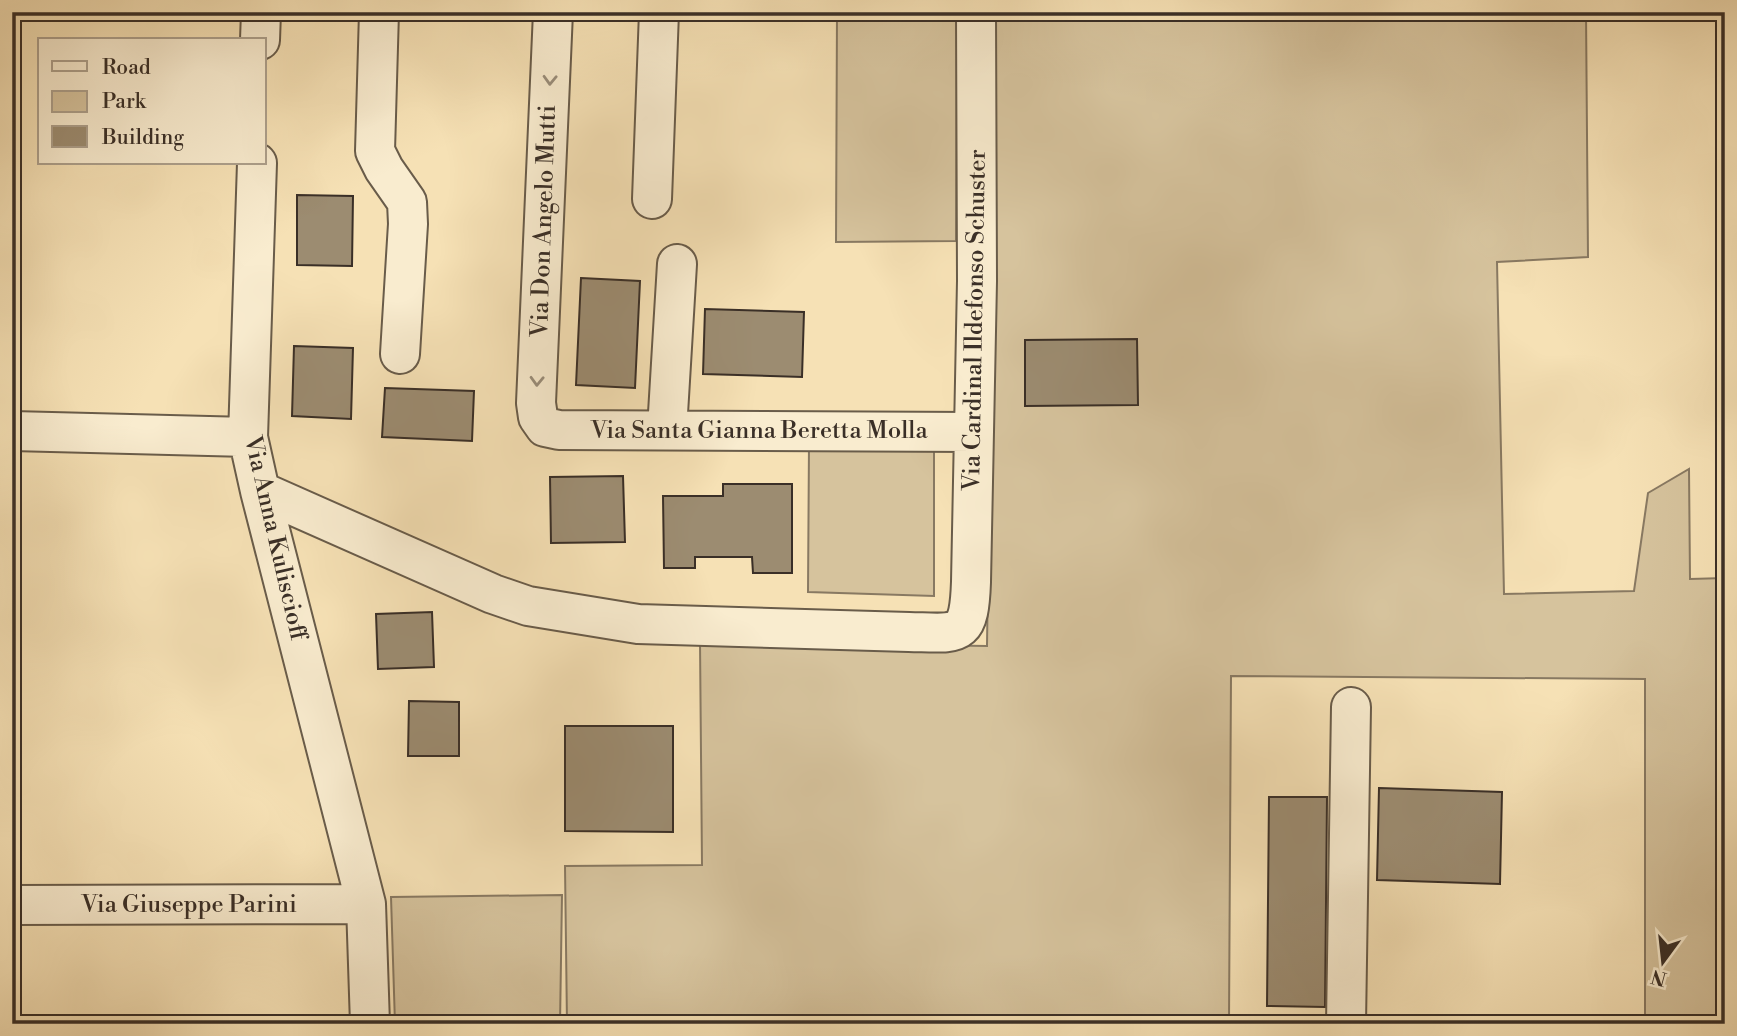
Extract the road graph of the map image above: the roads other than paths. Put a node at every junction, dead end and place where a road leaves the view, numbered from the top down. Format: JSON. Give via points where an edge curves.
{"nodes":[{"id":1,"x":261,"y":12,"type":"edge"},
{"id":2,"x":379,"y":12,"type":"edge"},
{"id":3,"x":553,"y":12,"type":"edge"},
{"id":4,"x":659,"y":12,"type":"edge"},
{"id":5,"x":976,"y":12,"type":"edge"},
{"id":6,"x":260,"y":38,"type":"edge"},
{"id":7,"x":257,"y":164,"type":"edge"},
{"id":8,"x":652,"y":199,"type":"dead end"},
{"id":9,"x":677,"y":264,"type":"dead end"},
{"id":10,"x":400,"y":354,"type":"dead end"},
{"id":11,"x":545,"y":427,"type":"joint"},
{"id":12,"x":667,"y":430,"type":"junction"},
{"id":13,"x":12,"y":431,"type":"edge"},
{"id":14,"x":974,"y":432,"type":"junction"},
{"id":15,"x":248,"y":437,"type":"junction"},
{"id":16,"x":260,"y":491,"type":"junction"},
{"id":17,"x":1351,"y":707,"type":"dead end"},
{"id":18,"x":366,"y":904,"type":"junction"},
{"id":19,"x":12,"y":905,"type":"edge"},
{"id":20,"x":370,"y":1024,"type":"edge"},
{"id":21,"x":1346,"y":1024,"type":"edge"}],
"edges":[{"from":1,"to":6,"type":"street"},
{"from":2,"to":10,"type":"street","via":[[375,151],[407,202]]},
{"from":3,"to":11,"type":"street","name":"Via Don Angelo Mutti","one_way":true,"via":[[536,403]]},
{"from":4,"to":8,"type":"street"},
{"from":5,"to":14,"type":"street","name":"Via Cardinal Ildefonso Schuster"},
{"from":7,"to":15,"type":"street","name":"Via Anna Kuliscioff"},
{"from":9,"to":12,"type":"street"},
{"from":11,"to":12,"type":"street","name":"Via Santa Gianna Beretta Molla"},
{"from":12,"to":14,"type":"street","name":"Via Santa Gianna Beretta Molla"},
{"from":13,"to":15,"type":"street"},
{"from":14,"to":16,"type":"street","name":"Via Cardinal Ildefonso Schuster","via":[[970,610],[963,626],[948,633],[638,624],[528,606]]},
{"from":15,"to":16,"type":"street","name":"Via Anna Kuliscioff"},
{"from":16,"to":18,"type":"street","name":"Via Anna Kuliscioff"},
{"from":17,"to":21,"type":"street"},
{"from":18,"to":19,"type":"street","name":"Via Giuseppe Parini"},
{"from":18,"to":20,"type":"street","name":"Via Anna Kuliscioff"}]}
